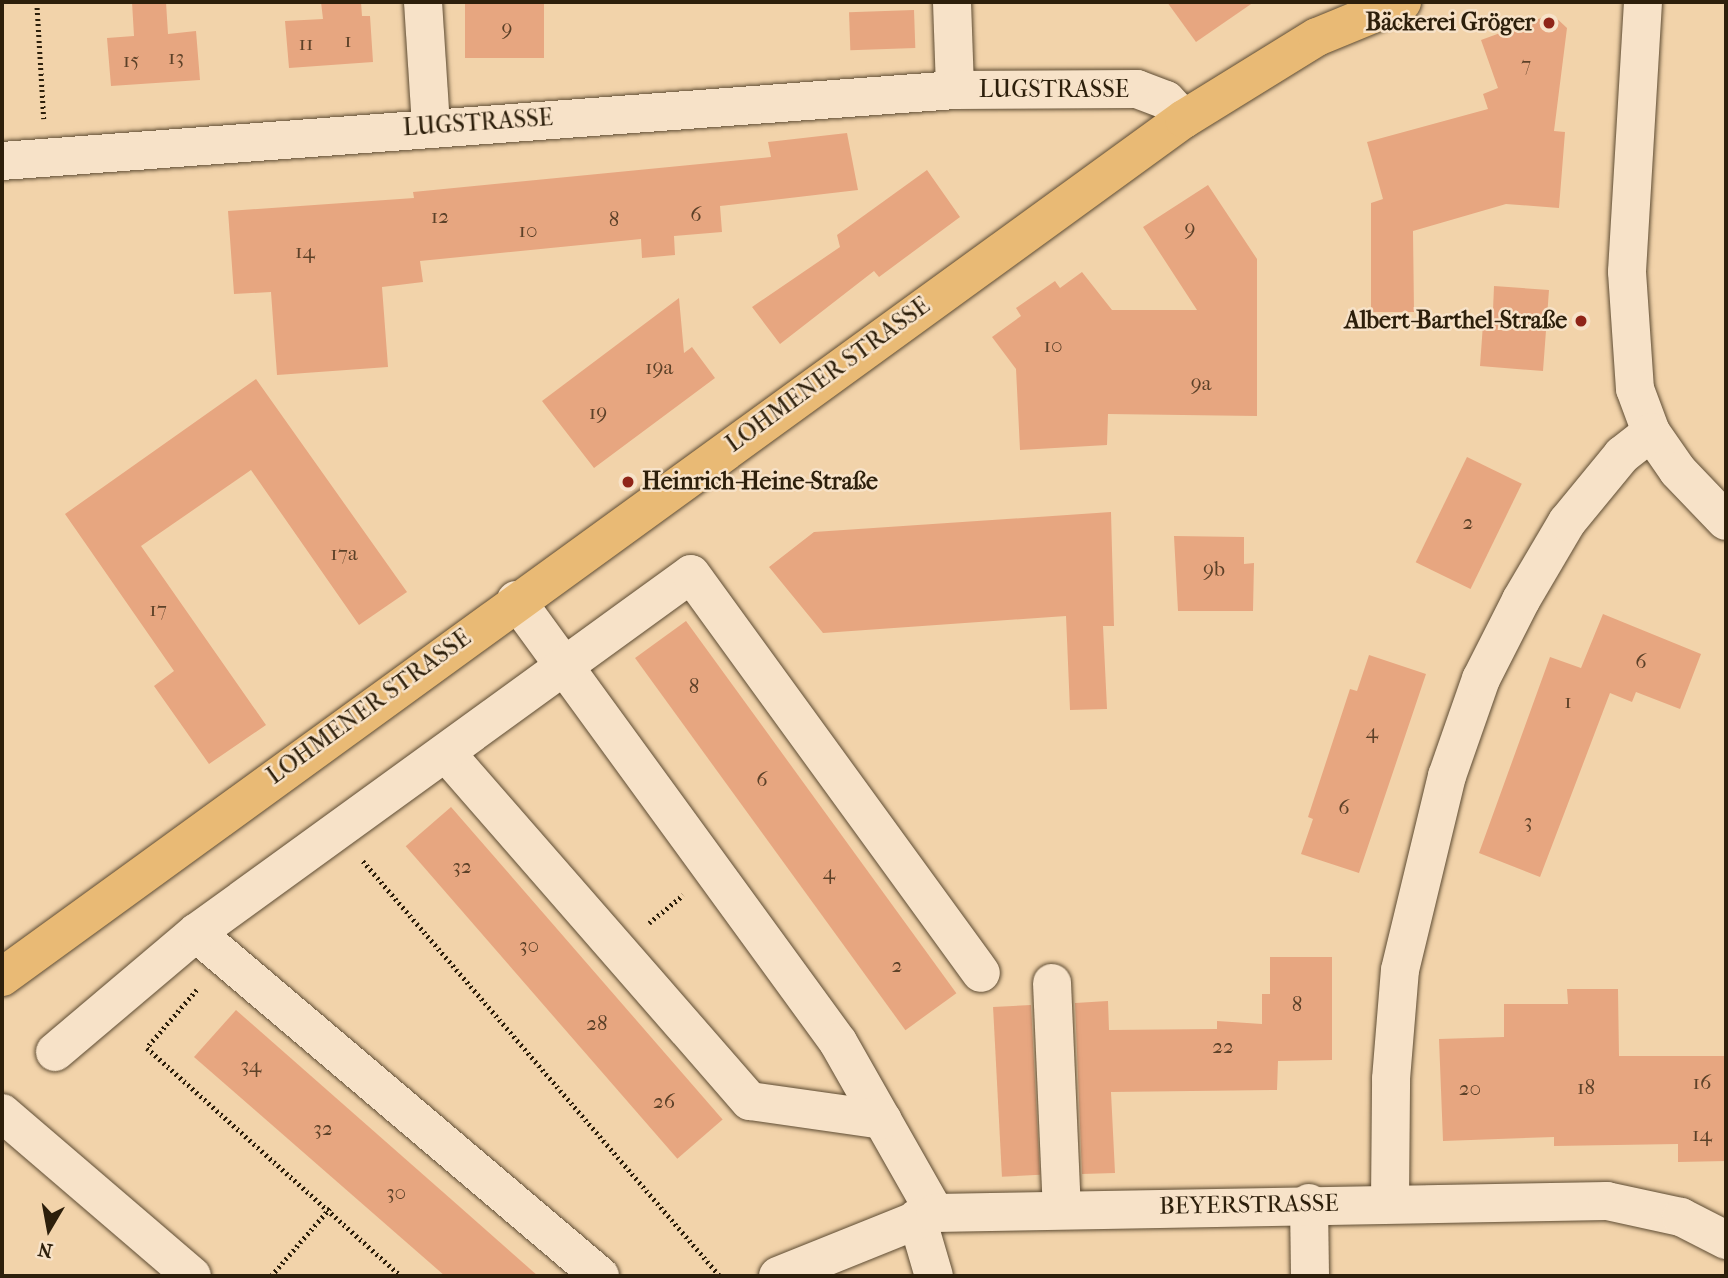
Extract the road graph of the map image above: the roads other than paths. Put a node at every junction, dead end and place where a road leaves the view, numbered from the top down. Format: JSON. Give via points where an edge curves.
{"nodes":[{"id":1,"x":423,"y":2,"type":"edge"},
{"id":2,"x":952,"y":2,"type":"edge"},
{"id":3,"x":1402,"y":2,"type":"edge"},
{"id":4,"x":1643,"y":2,"type":"edge"},
{"id":5,"x":956,"y":90,"type":"junction"},
{"id":6,"x":1184,"y":119,"type":"junction"},
{"id":7,"x":431,"y":125,"type":"junction"},
{"id":8,"x":2,"y":161,"type":"edge"},
{"id":9,"x":1651,"y":432,"type":"junction"},
{"id":10,"x":1726,"y":522,"type":"edge"},
{"id":11,"x":516,"y":600,"type":"junction"},
{"id":12,"x":564,"y":663,"type":"junction"},
{"id":13,"x":446,"y":753,"type":"junction"},
{"id":14,"x":196,"y":933,"type":"junction"},
{"id":15,"x":981,"y":974,"type":"dead end"},
{"id":16,"x":2,"y":977,"type":"edge"},
{"id":17,"x":1052,"y":983,"type":"dead end"},
{"id":18,"x":55,"y":1052,"type":"dead end"},
{"id":19,"x":2,"y":1113,"type":"edge"},
{"id":20,"x":883,"y":1120,"type":"junction"},
{"id":21,"x":1308,"y":1203,"type":"junction"},
{"id":22,"x":1390,"y":1203,"type":"junction"},
{"id":23,"x":1062,"y":1210,"type":"junction"},
{"id":24,"x":926,"y":1215,"type":"junction"},
{"id":25,"x":1726,"y":1240,"type":"edge"},
{"id":26,"x":192,"y":1276,"type":"edge"},
{"id":27,"x":600,"y":1276,"type":"edge"},
{"id":28,"x":778,"y":1276,"type":"edge"},
{"id":29,"x":934,"y":1276,"type":"edge"},
{"id":30,"x":1310,"y":1276,"type":"edge"}],
"edges":[{"from":1,"to":7,"type":"street"},
{"from":2,"to":5,"type":"street","name":"LUGSTRASSE"},
{"from":3,"to":6,"type":"main road","name":"LOHMENER STRASSE","via":[[1317,37]]},
{"from":4,"to":9,"type":"street","via":[[1628,319],[1635,389]]},
{"from":5,"to":6,"type":"street","name":"LUGSTRASSE","via":[[1137,89],[1166,100]]},
{"from":5,"to":7,"type":"street","name":"LUGSTRASSE"},
{"from":6,"to":11,"type":"main road","name":"LOHMENER STRASSE"},
{"from":7,"to":8,"type":"street","name":"LUGSTRASSE"},
{"from":9,"to":10,"type":"street","via":[[1678,471]]},
{"from":9,"to":22,"type":"street","via":[[1622,455],[1567,522],[1480,678],[1447,776],[1400,970],[1391,1079]]},
{"from":11,"to":12,"type":"street"},
{"from":11,"to":16,"type":"main road","name":"LOHMENER STRASSE"},
{"from":12,"to":13,"type":"street"},
{"from":12,"to":15,"type":"street","via":[[691,574]]},
{"from":12,"to":20,"type":"street","via":[[838,1042]]},
{"from":13,"to":14,"type":"street"},
{"from":13,"to":20,"type":"street","via":[[750,1101]]},
{"from":14,"to":18,"type":"street"},
{"from":14,"to":27,"type":"street"},
{"from":17,"to":23,"type":"street"},
{"from":19,"to":26,"type":"street"},
{"from":20,"to":24,"type":"street"},
{"from":21,"to":22,"type":"street","name":"BEYERSTRASSE"},
{"from":21,"to":23,"type":"street","name":"BEYERSTRASSE"},
{"from":21,"to":30,"type":"street"},
{"from":22,"to":25,"type":"street","name":"BEYERSTRASSE","via":[[1606,1200],[1681,1217]]},
{"from":23,"to":24,"type":"street","name":"BEYERSTRASSE"},
{"from":24,"to":28,"type":"street","name":"BEYERSTRASSE"},
{"from":24,"to":29,"type":"street"}]}
